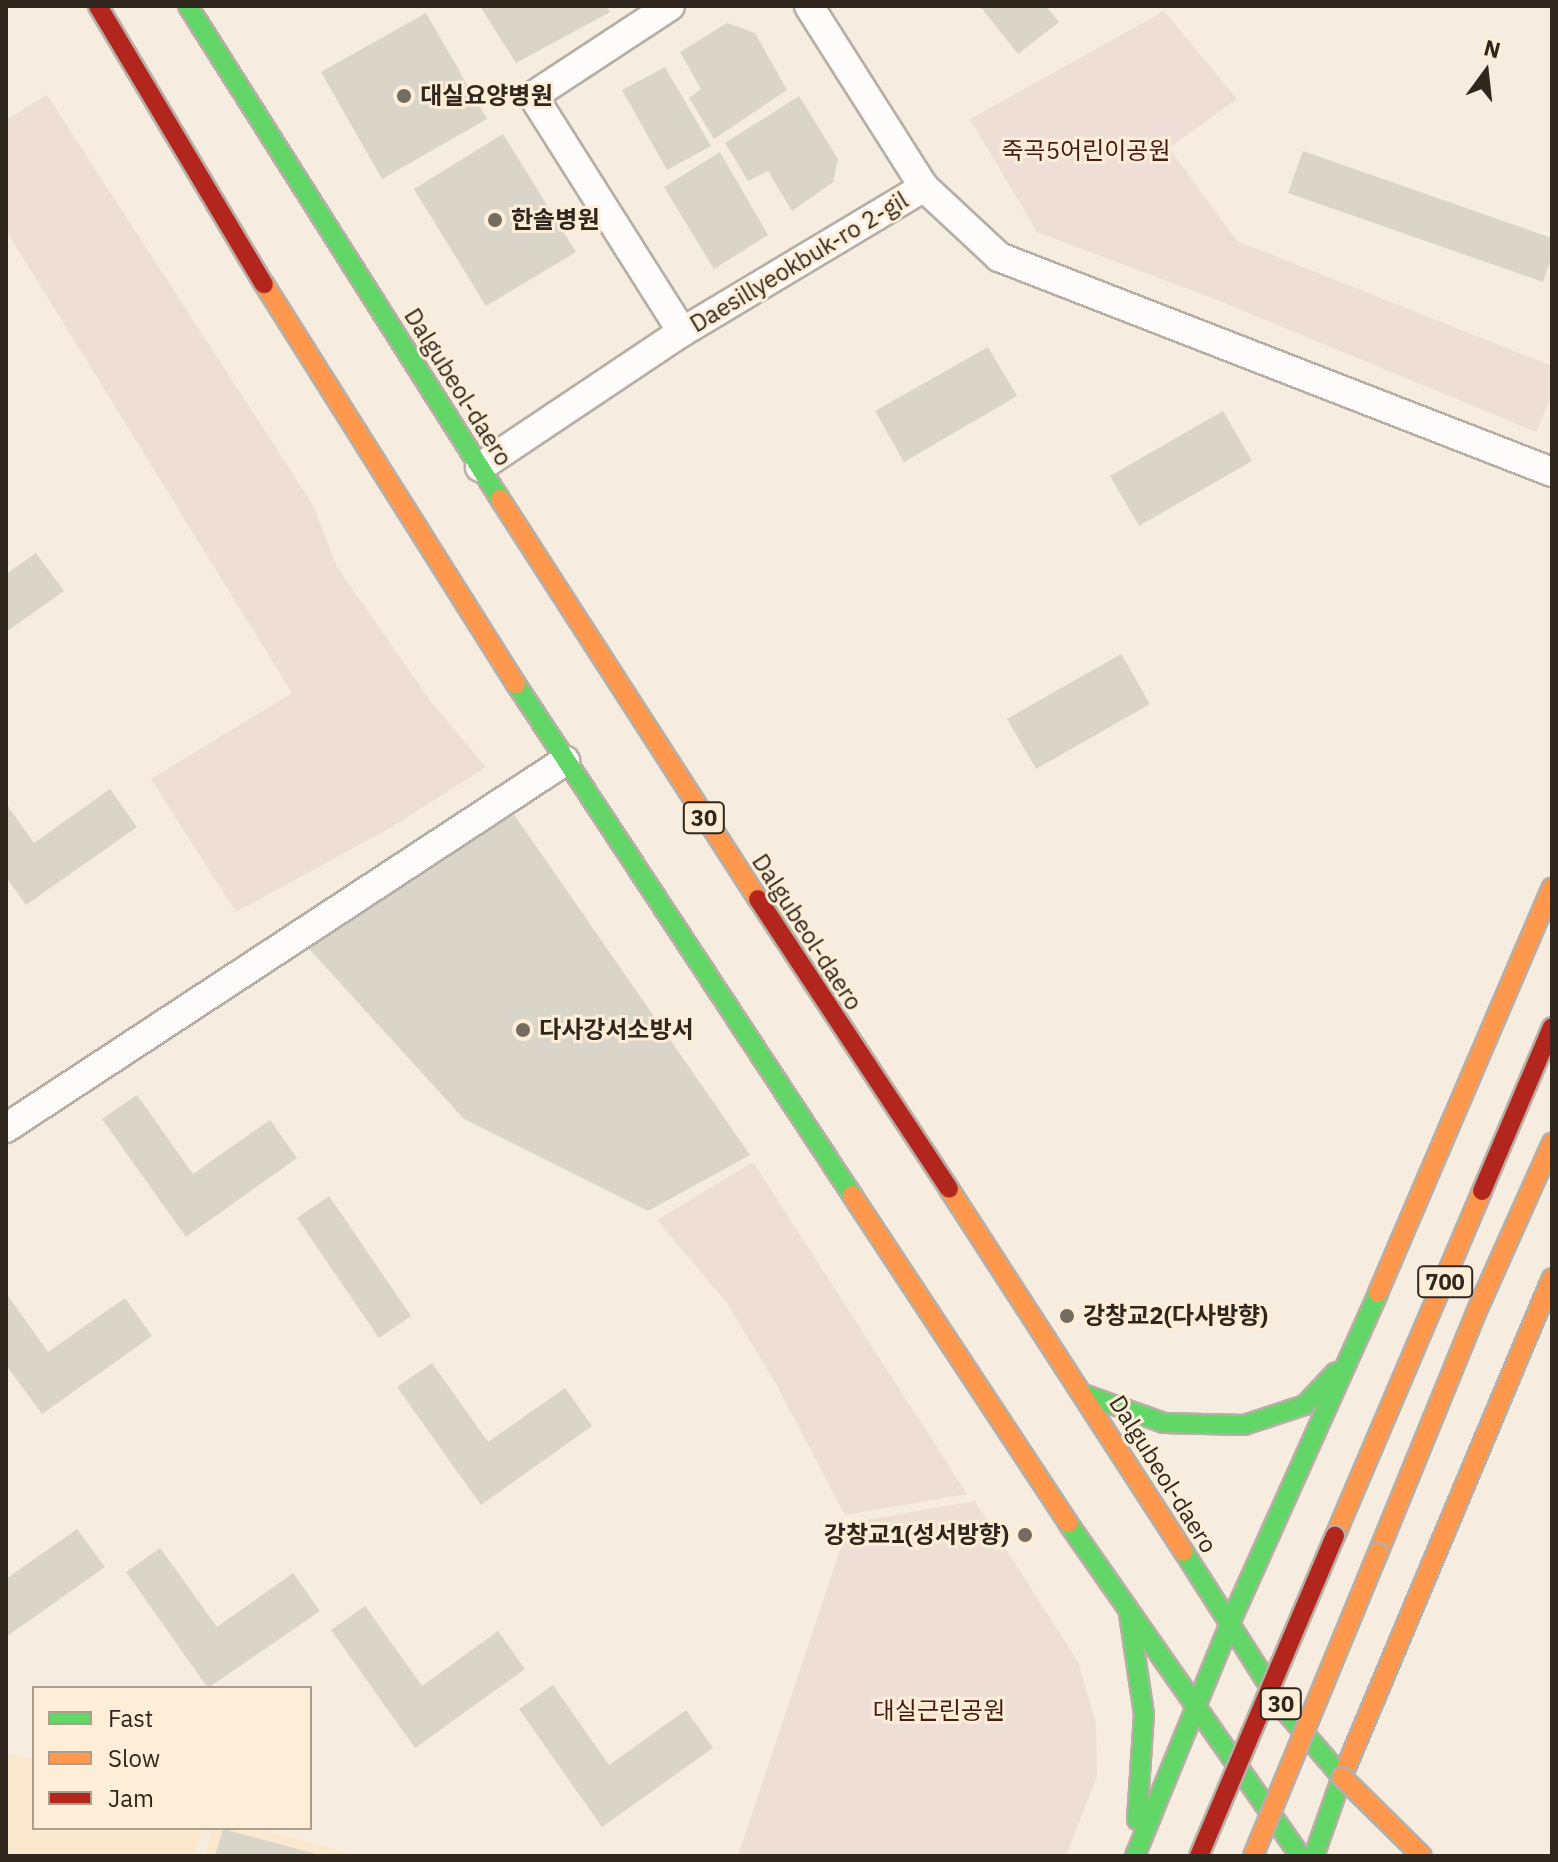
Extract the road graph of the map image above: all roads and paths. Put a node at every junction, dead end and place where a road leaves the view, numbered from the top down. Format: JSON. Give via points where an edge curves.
{"nodes":[{"id":1,"x":98,"y":6,"type":"edge"},
{"id":2,"x":188,"y":6,"type":"edge"},
{"id":3,"x":670,"y":6,"type":"edge"},
{"id":4,"x":809,"y":6,"type":"edge"},
{"id":5,"x":924,"y":187,"type":"junction"},
{"id":6,"x":682,"y":332,"type":"junction"},
{"id":7,"x":480,"y":467,"type":"junction"},
{"id":8,"x":1552,"y":472,"type":"edge"},
{"id":9,"x":565,"y":761,"type":"junction"},
{"id":10,"x":1552,"y":888,"type":"edge"},
{"id":11,"x":1552,"y":1027,"type":"edge"},
{"id":12,"x":6,"y":1128,"type":"edge"},
{"id":13,"x":1552,"y":1143,"type":"edge"},
{"id":14,"x":1552,"y":1278,"type":"edge"},
{"id":15,"x":1351,"y":1355,"type":"junction"},
{"id":16,"x":1083,"y":1394,"type":"junction"},
{"id":17,"x":1129,"y":1614,"type":"junction"},
{"id":18,"x":1230,"y":1623,"type":"junction"},
{"id":19,"x":1195,"y":1708,"type":"junction"},
{"id":20,"x":1342,"y":1777,"type":"junction"},
{"id":21,"x":1134,"y":1856,"type":"edge"},
{"id":22,"x":1199,"y":1856,"type":"edge"},
{"id":23,"x":1253,"y":1856,"type":"edge"},
{"id":24,"x":1300,"y":1856,"type":"edge"},
{"id":25,"x":1314,"y":1856,"type":"edge"},
{"id":26,"x":1422,"y":1856,"type":"edge"}],
"edges":[{"from":1,"to":9,"type":"main road","via":[[217,210]]},
{"from":2,"to":7,"type":"main road","name":"Dalgubeol-daero","number":"30"},
{"from":3,"to":6,"type":"street","name":"Daesillyeokbuk-ro 2-gil","via":[[533,96]]},
{"from":4,"to":5,"type":"street","name":"Daesillyeokbuk-ro 2-gil"},
{"from":5,"to":6,"type":"street","name":"Daesillyeokbuk-ro 2-gil"},
{"from":5,"to":8,"type":"street","name":"Daesillyeokbuk-ro 2-gil","via":[[999,257]]},
{"from":6,"to":7,"type":"street"},
{"from":7,"to":16,"type":"main road","name":"Dalgubeol-daero","number":"30"},
{"from":9,"to":12,"type":"street"},
{"from":9,"to":17,"type":"main road"},
{"from":10,"to":15,"type":"main road"},
{"from":11,"to":22,"type":"main road","number":"700","bridge":true},
{"from":13,"to":23,"type":"main road","number":"700","bridge":true,"via":[[1479,1306]]},
{"from":14,"to":20,"type":"main road"},
{"from":15,"to":16,"type":"main road","via":[[1305,1405],[1244,1425],[1164,1423]]},
{"from":15,"to":18,"type":"main road"},
{"from":16,"to":18,"type":"main road","name":"Dalgubeol-daero","number":"30"},
{"from":17,"to":19,"type":"main road"},
{"from":17,"to":21,"type":"main road","via":[[1144,1714]]},
{"from":18,"to":19,"type":"main road"},
{"from":18,"to":20,"type":"main road","name":"Dalgubeol-daero","number":"30","via":[[1286,1712]]},
{"from":19,"to":21,"type":"main road"},
{"from":19,"to":24,"type":"main road"},
{"from":20,"to":25,"type":"main road"},
{"from":20,"to":26,"type":"main road","name":"Dalgubeol-daero","number":"30","bridge":true}]}
